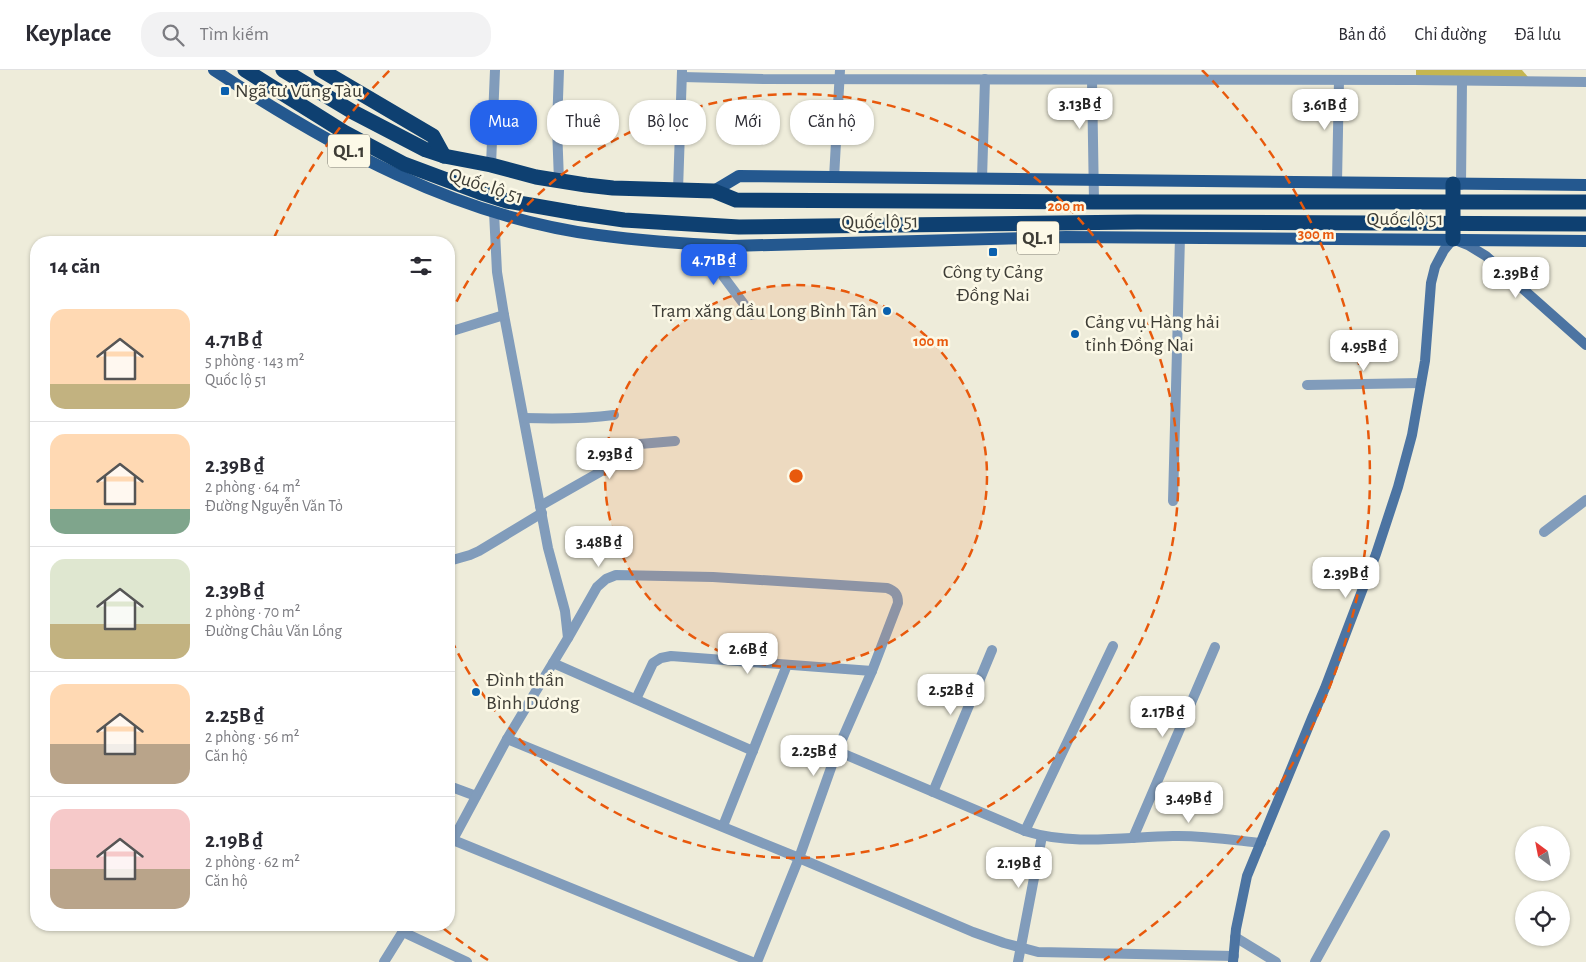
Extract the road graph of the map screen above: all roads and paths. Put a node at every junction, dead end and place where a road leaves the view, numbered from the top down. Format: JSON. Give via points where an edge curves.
{"nodes":[{"id":1,"x":214,"y":70,"type":"edge"},
{"id":2,"x":245,"y":70,"type":"edge"},
{"id":3,"x":283,"y":70,"type":"edge"},
{"id":4,"x":321,"y":70,"type":"edge"},
{"id":5,"x":494,"y":70,"type":"edge"},
{"id":6,"x":558,"y":70,"type":"edge"},
{"id":7,"x":682,"y":73,"type":"edge"},
{"id":8,"x":840,"y":74,"type":"edge"},
{"id":9,"x":985,"y":79,"type":"junction"},
{"id":10,"x":1092,"y":80,"type":"junction"},
{"id":11,"x":1339,"y":80,"type":"junction"},
{"id":12,"x":1462,"y":81,"type":"junction"},
{"id":13,"x":1586,"y":82,"type":"edge"},
{"id":14,"x":444,"y":156,"type":"junction"},
{"id":15,"x":491,"y":165,"type":"junction"},
{"id":16,"x":834,"y":178,"type":"junction"},
{"id":17,"x":982,"y":179,"type":"junction"},
{"id":18,"x":1094,"y":179,"type":"junction"},
{"id":19,"x":559,"y":181,"type":"junction"},
{"id":20,"x":1337,"y":182,"type":"junction"},
{"id":21,"x":1457,"y":184,"type":"junction"},
{"id":22,"x":1585,"y":186,"type":"edge"},
{"id":23,"x":678,"y":190,"type":"junction"},
{"id":24,"x":714,"y":191,"type":"junction"},
{"id":25,"x":1094,"y":202,"type":"junction"},
{"id":26,"x":1585,"y":202,"type":"edge"},
{"id":27,"x":1453,"y":203,"type":"junction"},
{"id":28,"x":495,"y":205,"type":"junction"},
{"id":29,"x":1453,"y":223,"type":"junction"},
{"id":30,"x":1586,"y":224,"type":"edge"},
{"id":31,"x":1180,"y":237,"type":"junction"},
{"id":32,"x":1453,"y":240,"type":"junction"},
{"id":33,"x":1585,"y":241,"type":"edge"},
{"id":34,"x":731,"y":246,"type":"junction"},
{"id":35,"x":504,"y":316,"type":"junction"},
{"id":36,"x":752,"y":316,"type":"dead end"},
{"id":37,"x":455,"y":330,"type":"edge"},
{"id":38,"x":1586,"y":345,"type":"edge"},
{"id":39,"x":1421,"y":384,"type":"junction"},
{"id":40,"x":1307,"y":385,"type":"dead end"},
{"id":41,"x":614,"y":415,"type":"dead end"},
{"id":42,"x":524,"y":418,"type":"junction"},
{"id":43,"x":675,"y":440,"type":"dead end"},
{"id":44,"x":1586,"y":500,"type":"edge"},
{"id":45,"x":1173,"y":501,"type":"dead end"},
{"id":46,"x":541,"y":510,"type":"junction"},
{"id":47,"x":1544,"y":532,"type":"dead end"},
{"id":48,"x":455,"y":559,"type":"edge"},
{"id":49,"x":568,"y":638,"type":"junction"},
{"id":50,"x":1113,"y":646,"type":"dead end"},
{"id":51,"x":1215,"y":647,"type":"dead end"},
{"id":52,"x":992,"y":650,"type":"dead end"},
{"id":53,"x":553,"y":663,"type":"junction"},
{"id":54,"x":787,"y":665,"type":"junction"},
{"id":55,"x":872,"y":671,"type":"junction"},
{"id":56,"x":636,"y":699,"type":"junction"},
{"id":57,"x":507,"y":739,"type":"junction"},
{"id":58,"x":754,"y":751,"type":"junction"},
{"id":59,"x":836,"y":751,"type":"junction"},
{"id":60,"x":455,"y":788,"type":"edge"},
{"id":61,"x":933,"y":792,"type":"junction"},
{"id":62,"x":476,"y":796,"type":"junction"},
{"id":63,"x":723,"y":826,"type":"junction"},
{"id":64,"x":1025,"y":831,"type":"junction"},
{"id":65,"x":455,"y":835,"type":"edge"},
{"id":66,"x":1385,"y":835,"type":"dead end"},
{"id":67,"x":1042,"y":836,"type":"junction"},
{"id":68,"x":1133,"y":838,"type":"junction"},
{"id":69,"x":1261,"y":842,"type":"junction"},
{"id":70,"x":455,"y":845,"type":"edge"},
{"id":71,"x":799,"y":858,"type":"junction"},
{"id":72,"x":403,"y":931,"type":"edge"},
{"id":73,"x":410,"y":931,"type":"edge"},
{"id":74,"x":1235,"y":937,"type":"junction"},
{"id":75,"x":1021,"y":947,"type":"junction"},
{"id":76,"x":1234,"y":959,"type":"edge"},
{"id":77,"x":384,"y":962,"type":"edge"},
{"id":78,"x":467,"y":962,"type":"edge"},
{"id":79,"x":752,"y":962,"type":"edge"},
{"id":80,"x":757,"y":962,"type":"edge"},
{"id":81,"x":1018,"y":962,"type":"edge"},
{"id":82,"x":1276,"y":962,"type":"edge"},
{"id":83,"x":1315,"y":962,"type":"edge"}],
"edges":[{"from":1,"to":28,"type":"main road","name":"Quốc lộ 51","number":"QL.1","via":[[369,162],[453,199]]},
{"from":2,"to":28,"type":"highway","name":"Quốc lộ 51","number":"QL.1","via":[[344,132],[404,164]]},
{"from":3,"to":14,"type":"highway","number":"QL.1","via":[[353,112]]},
{"from":4,"to":14,"type":"highway","name":"Quốc lộ 51","via":[[433,136]]},
{"from":5,"to":15,"type":"street"},
{"from":6,"to":19,"type":"street"},
{"from":7,"to":8,"type":"street","via":[[728,79]]},
{"from":7,"to":23,"type":"street"},
{"from":8,"to":9,"type":"street"},
{"from":8,"to":16,"type":"street"},
{"from":9,"to":10,"type":"street"},
{"from":9,"to":17,"type":"street"},
{"from":10,"to":11,"type":"street"},
{"from":10,"to":18,"type":"street"},
{"from":11,"to":12,"type":"street"},
{"from":11,"to":20,"type":"street"},
{"from":12,"to":13,"type":"street"},
{"from":12,"to":21,"type":"street"},
{"from":14,"to":15,"type":"highway","name":"Quốc lộ 51","number":"QL.1"},
{"from":15,"to":19,"type":"highway","name":"Quốc lộ 51","number":"QL.1"},
{"from":16,"to":17,"type":"main road","name":"Quốc lộ 51"},
{"from":16,"to":24,"type":"main road","name":"Quốc lộ 51","via":[[739,176]]},
{"from":17,"to":18,"type":"main road","name":"Quốc lộ 51"},
{"from":18,"to":20,"type":"main road","name":"Quốc lộ 51"},
{"from":18,"to":25,"type":"street"},
{"from":19,"to":23,"type":"highway","name":"Quốc lộ 51","number":"QL.1","via":[[613,188]]},
{"from":20,"to":21,"type":"main road","name":"Quốc lộ 51"},
{"from":21,"to":22,"type":"main road","name":"Quốc lộ 51"},
{"from":21,"to":27,"type":"highway"},
{"from":23,"to":24,"type":"highway","name":"Quốc lộ 51","number":"QL.1"},
{"from":24,"to":25,"type":"highway","name":"Quốc lộ 51","number":"QL.1","via":[[736,200]]},
{"from":25,"to":27,"type":"highway","name":"Quốc lộ 51","number":"QL.1"},
{"from":26,"to":27,"type":"highway","name":"Quốc lộ 51","number":"QL.1"},
{"from":27,"to":29,"type":"highway"},
{"from":28,"to":29,"type":"highway","name":"Quốc lộ 51","number":"QL.1","via":[[624,220],[738,227],[1119,222]]},
{"from":28,"to":34,"type":"main road","name":"Quốc lộ 51","number":"QL.1","via":[[542,224],[597,235]]},
{"from":28,"to":35,"type":"street","via":[[497,272]]},
{"from":29,"to":30,"type":"highway","name":"Quốc lộ 51","number":"QL.1"},
{"from":29,"to":32,"type":"highway"},
{"from":31,"to":32,"type":"main road","name":"Quốc lộ 51","number":"QL.1"},
{"from":31,"to":34,"type":"main road","name":"Quốc lộ 51","number":"QL.1"},
{"from":31,"to":45,"type":"street"},
{"from":32,"to":33,"type":"main road","name":"Quốc lộ 51","number":"QL.1"},
{"from":32,"to":38,"type":"street","via":[[1486,256]]},
{"from":32,"to":39,"type":"street","via":[[1435,267],[1431,283],[1426,361]]},
{"from":34,"to":36,"type":"street","via":[[722,276]]},
{"from":35,"to":37,"type":"street"},
{"from":35,"to":42,"type":"street"},
{"from":39,"to":40,"type":"street"},
{"from":39,"to":69,"type":"street","via":[[1407,454],[1376,554],[1326,688]]},
{"from":41,"to":42,"type":"street"},
{"from":42,"to":46,"type":"street"},
{"from":43,"to":46,"type":"street","via":[[640,444]]},
{"from":44,"to":47,"type":"street"},
{"from":46,"to":48,"type":"street","via":[[479,551]]},
{"from":46,"to":49,"type":"street","via":[[566,611]]},
{"from":49,"to":53,"type":"street"},
{"from":49,"to":55,"type":"street","via":[[597,587],[606,578],[616,575],[713,577],[887,588],[894,591],[898,603]]},
{"from":50,"to":64,"type":"street"},
{"from":51,"to":68,"type":"street"},
{"from":52,"to":61,"type":"street"},
{"from":53,"to":56,"type":"street"},
{"from":53,"to":57,"type":"street"},
{"from":54,"to":55,"type":"street"},
{"from":54,"to":56,"type":"street","via":[[671,656],[661,658],[653,663]]},
{"from":54,"to":58,"type":"street"},
{"from":55,"to":59,"type":"street"},
{"from":56,"to":58,"type":"street"},
{"from":57,"to":62,"type":"street"},
{"from":57,"to":63,"type":"street"},
{"from":58,"to":63,"type":"street"},
{"from":59,"to":61,"type":"street"},
{"from":59,"to":71,"type":"street"},
{"from":60,"to":62,"type":"street"},
{"from":61,"to":64,"type":"street"},
{"from":62,"to":65,"type":"street"},
{"from":63,"to":71,"type":"street"},
{"from":64,"to":67,"type":"street"},
{"from":66,"to":83,"type":"street"},
{"from":67,"to":68,"type":"street"},
{"from":67,"to":75,"type":"street"},
{"from":68,"to":69,"type":"street","via":[[1175,836]]},
{"from":69,"to":74,"type":"street","via":[[1247,876]]},
{"from":70,"to":79,"type":"street"},
{"from":71,"to":75,"type":"street","via":[[973,932]]},
{"from":71,"to":80,"type":"street"},
{"from":72,"to":77,"type":"street"},
{"from":73,"to":78,"type":"street"},
{"from":74,"to":76,"type":"street"},
{"from":74,"to":82,"type":"street"},
{"from":75,"to":76,"type":"street","via":[[1038,952]]},
{"from":75,"to":81,"type":"street"}]}
